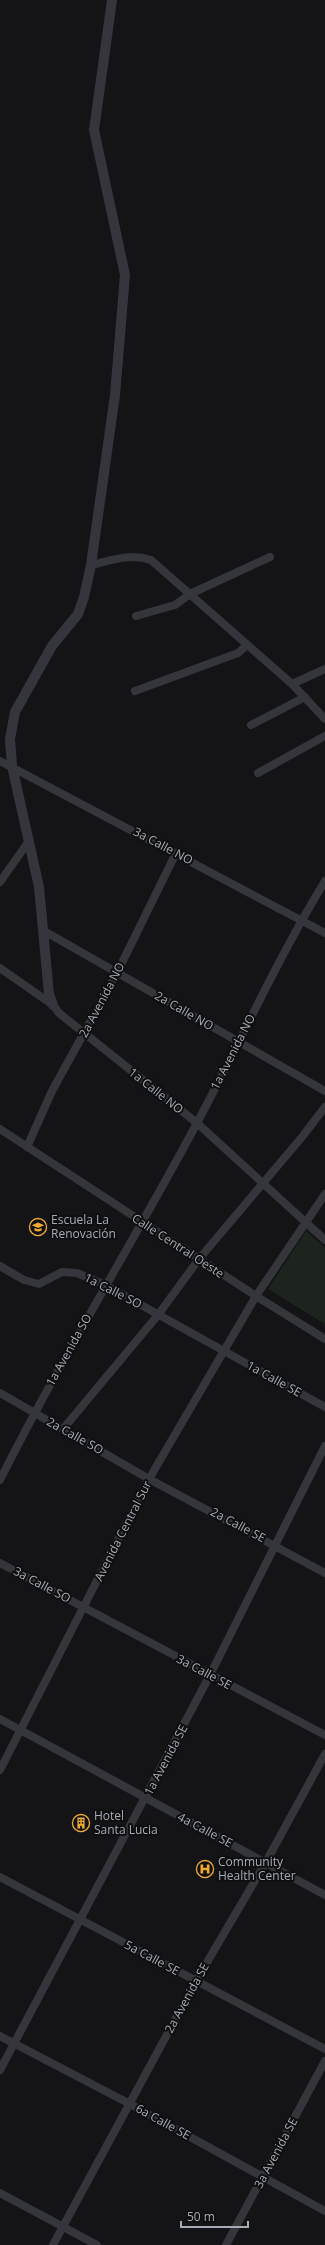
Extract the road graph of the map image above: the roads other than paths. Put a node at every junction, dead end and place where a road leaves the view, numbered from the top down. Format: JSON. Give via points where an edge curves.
{"nodes":[{"id":1,"x":112,"y":0,"type":"edge"},
{"id":2,"x":270,"y":557,"type":"dead end"},
{"id":3,"x":91,"y":565,"type":"junction"},
{"id":4,"x":190,"y":594,"type":"junction"},
{"id":5,"x":136,"y":616,"type":"dead end"},
{"id":6,"x":247,"y":645,"type":"junction"},
{"id":7,"x":325,"y":669,"type":"edge"},
{"id":8,"x":292,"y":684,"type":"junction"},
{"id":9,"x":135,"y":691,"type":"dead end"},
{"id":10,"x":305,"y":697,"type":"junction"},
{"id":11,"x":325,"y":719,"type":"edge"},
{"id":12,"x":251,"y":725,"type":"dead end"},
{"id":13,"x":325,"y":736,"type":"edge"},
{"id":14,"x":0,"y":761,"type":"edge"},
{"id":15,"x":12,"y":766,"type":"junction"},
{"id":16,"x":258,"y":773,"type":"dead end"},
{"id":17,"x":29,"y":841,"type":"junction"},
{"id":18,"x":176,"y":852,"type":"junction"},
{"id":19,"x":325,"y":881,"type":"edge"},
{"id":20,"x":0,"y":882,"type":"edge"},
{"id":21,"x":301,"y":920,"type":"junction"},
{"id":22,"x":44,"y":931,"type":"junction"},
{"id":23,"x":325,"y":933,"type":"edge"},
{"id":24,"x":0,"y":968,"type":"edge"},
{"id":25,"x":117,"y":973,"type":"junction"},
{"id":26,"x":53,"y":1005,"type":"junction"},
{"id":27,"x":84,"y":1034,"type":"junction"},
{"id":28,"x":239,"y":1042,"type":"junction"},
{"id":29,"x":325,"y":1091,"type":"edge"},
{"id":30,"x":325,"y":1107,"type":"edge"},
{"id":31,"x":197,"y":1123,"type":"junction"},
{"id":32,"x":0,"y":1129,"type":"edge"},
{"id":33,"x":27,"y":1146,"type":"junction"},
{"id":34,"x":263,"y":1183,"type":"junction"},
{"id":35,"x":325,"y":1194,"type":"edge"},
{"id":36,"x":142,"y":1222,"type":"junction"},
{"id":37,"x":306,"y":1222,"type":"junction"},
{"id":38,"x":325,"y":1240,"type":"edge"},
{"id":39,"x":199,"y":1259,"type":"junction"},
{"id":40,"x":0,"y":1266,"type":"edge"},
{"id":41,"x":105,"y":1285,"type":"junction"},
{"id":42,"x":256,"y":1296,"type":"junction"},
{"id":43,"x":158,"y":1315,"type":"junction"},
{"id":44,"x":325,"y":1339,"type":"edge"},
{"id":45,"x":223,"y":1351,"type":"junction"},
{"id":46,"x":0,"y":1394,"type":"edge"},
{"id":47,"x":325,"y":1407,"type":"edge"},
{"id":48,"x":33,"y":1413,"type":"junction"},
{"id":49,"x":63,"y":1429,"type":"junction"},
{"id":50,"x":325,"y":1446,"type":"edge"},
{"id":51,"x":149,"y":1478,"type":"junction"},
{"id":52,"x":0,"y":1480,"type":"edge"},
{"id":53,"x":277,"y":1545,"type":"junction"},
{"id":54,"x":0,"y":1563,"type":"edge"},
{"id":55,"x":325,"y":1573,"type":"edge"},
{"id":56,"x":84,"y":1607,"type":"junction"},
{"id":57,"x":210,"y":1675,"type":"junction"},
{"id":58,"x":0,"y":1719,"type":"edge"},
{"id":59,"x":22,"y":1731,"type":"junction"},
{"id":60,"x":325,"y":1735,"type":"edge"},
{"id":61,"x":325,"y":1754,"type":"edge"},
{"id":62,"x":0,"y":1770,"type":"edge"},
{"id":63,"x":145,"y":1798,"type":"junction"},
{"id":64,"x":266,"y":1862,"type":"junction"},
{"id":65,"x":0,"y":1877,"type":"edge"},
{"id":66,"x":325,"y":1894,"type":"edge"},
{"id":67,"x":80,"y":1919,"type":"junction"},
{"id":68,"x":196,"y":1981,"type":"junction"},
{"id":69,"x":0,"y":2036,"type":"edge"},
{"id":70,"x":14,"y":2044,"type":"junction"},
{"id":71,"x":325,"y":2049,"type":"edge"},
{"id":72,"x":325,"y":2061,"type":"edge"},
{"id":73,"x":0,"y":2070,"type":"edge"},
{"id":74,"x":130,"y":2104,"type":"junction"},
{"id":75,"x":263,"y":2178,"type":"junction"},
{"id":76,"x":0,"y":2193,"type":"edge"},
{"id":77,"x":325,"y":2211,"type":"edge"},
{"id":78,"x":63,"y":2227,"type":"junction"},
{"id":79,"x":53,"y":2245,"type":"edge"},
{"id":80,"x":97,"y":2245,"type":"edge"},
{"id":81,"x":226,"y":2245,"type":"edge"}],
"edges":[{"from":1,"to":3,"type":"street","via":[[94,130],[125,275],[114,395]]},
{"from":2,"to":4,"type":"street"},
{"from":3,"to":4,"type":"street","via":[[139,556],[151,560]]},
{"from":3,"to":15,"type":"street","via":[[78,614],[52,646],[15,712],[10,739]]},
{"from":4,"to":5,"type":"street","via":[[175,605]]},
{"from":4,"to":6,"type":"street"},
{"from":6,"to":8,"type":"street"},
{"from":6,"to":9,"type":"street","via":[[238,653]]},
{"from":7,"to":8,"type":"street"},
{"from":8,"to":10,"type":"street"},
{"from":10,"to":11,"type":"street"},
{"from":10,"to":12,"type":"street"},
{"from":13,"to":16,"type":"street"},
{"from":14,"to":15,"type":"street","name":"3a Calle NO"},
{"from":15,"to":17,"type":"street"},
{"from":15,"to":18,"type":"street","name":"3a Calle NO"},
{"from":17,"to":20,"type":"street"},
{"from":17,"to":22,"type":"street","via":[[39,887]]},
{"from":18,"to":21,"type":"street","name":"3a Calle NO"},
{"from":18,"to":25,"type":"street","name":"2a Avenida NO"},
{"from":19,"to":21,"type":"street","name":"1a Avenida NO"},
{"from":21,"to":23,"type":"street","name":"3a Calle NO"},
{"from":21,"to":28,"type":"street","name":"1a Avenida NO"},
{"from":22,"to":25,"type":"street","name":"2a Calle NO"},
{"from":22,"to":26,"type":"street","via":[[49,994]]},
{"from":24,"to":26,"type":"street","name":"1a Calle NO"},
{"from":25,"to":27,"type":"street","name":"2a Avenida NO"},
{"from":25,"to":28,"type":"street","name":"2a Calle NO"},
{"from":26,"to":27,"type":"street","name":"1a Calle NO"},
{"from":27,"to":31,"type":"street","name":"1a Calle NO"},
{"from":27,"to":33,"type":"street","name":"2a Avenida NO","via":[[52,1091]]},
{"from":28,"to":29,"type":"street","name":"2a Calle NO"},
{"from":28,"to":31,"type":"street","name":"1a Avenida NO"},
{"from":30,"to":34,"type":"street"},
{"from":31,"to":34,"type":"street","name":"1a Calle NO"},
{"from":31,"to":36,"type":"street","name":"1a Avenida NO"},
{"from":32,"to":33,"type":"street","name":"Calle Central Oeste"},
{"from":33,"to":36,"type":"street","name":"Calle Central Oeste"},
{"from":34,"to":37,"type":"street","name":"1a Calle NO"},
{"from":34,"to":39,"type":"street"},
{"from":35,"to":37,"type":"street","name":"Avenida Central Sur"},
{"from":36,"to":39,"type":"street","name":"Calle Central Oeste"},
{"from":36,"to":41,"type":"street","name":"1a Avenida SO"},
{"from":37,"to":38,"type":"street","name":"1a Calle NO"},
{"from":37,"to":42,"type":"street","name":"Avenida Central Sur"},
{"from":39,"to":42,"type":"street","name":"Calle Central Oeste"},
{"from":39,"to":43,"type":"street"},
{"from":40,"to":41,"type":"street","name":"1a Calle SO","via":[[24,1280],[39,1284],[62,1272],[77,1273]]},
{"from":41,"to":43,"type":"street","name":"1a Calle SO"},
{"from":41,"to":48,"type":"street","name":"1a Avenida SO"},
{"from":42,"to":44,"type":"street","name":"Calle Central Oeste"},
{"from":42,"to":45,"type":"street","name":"Avenida Central Sur"},
{"from":43,"to":45,"type":"street","name":"1a Calle SO"},
{"from":43,"to":49,"type":"street"},
{"from":45,"to":47,"type":"street","name":"1a Calle SE"},
{"from":45,"to":51,"type":"street","name":"Avenida Central Sur"},
{"from":46,"to":48,"type":"street","name":"2a Calle SO"},
{"from":48,"to":49,"type":"street","name":"2a Calle SO"},
{"from":48,"to":52,"type":"street","name":"1a Avenida SO"},
{"from":49,"to":51,"type":"street","name":"2a Calle SO"},
{"from":50,"to":53,"type":"street","name":"1a Avenida SE"},
{"from":51,"to":53,"type":"street","name":"2a Calle SE"},
{"from":51,"to":56,"type":"street","name":"Avenida Central Sur"},
{"from":53,"to":55,"type":"street","name":"2a Calle SE"},
{"from":53,"to":57,"type":"street","name":"1a Avenida SE"},
{"from":54,"to":56,"type":"street","name":"3a Calle SO"},
{"from":56,"to":57,"type":"street","name":"3a Calle SE"},
{"from":56,"to":59,"type":"street","name":"Avenida Central Sur"},
{"from":57,"to":60,"type":"street","name":"3a Calle SE"},
{"from":57,"to":63,"type":"street","name":"1a Avenida SE"},
{"from":58,"to":59,"type":"street","name":"4a Calle SE"},
{"from":59,"to":62,"type":"street","name":"Avenida Central Sur"},
{"from":59,"to":63,"type":"street","name":"4a Calle SE"},
{"from":61,"to":64,"type":"street","name":"2a Avenida SE"},
{"from":63,"to":64,"type":"street","name":"4a Calle SE"},
{"from":63,"to":67,"type":"street","name":"1a Avenida SE"},
{"from":64,"to":66,"type":"street","name":"4a Calle SE"},
{"from":64,"to":68,"type":"street","name":"2a Avenida SE"},
{"from":65,"to":67,"type":"street","name":"5a Calle SE"},
{"from":67,"to":68,"type":"street","name":"5a Calle SE"},
{"from":67,"to":70,"type":"street","name":"1a Avenida SE"},
{"from":68,"to":71,"type":"street","name":"5a Calle SE"},
{"from":68,"to":74,"type":"street","name":"2a Avenida SE"},
{"from":69,"to":70,"type":"street","name":"6a Calle SE"},
{"from":70,"to":73,"type":"street","name":"1a Avenida SE"},
{"from":70,"to":74,"type":"street","name":"6a Calle SE"},
{"from":72,"to":75,"type":"street","name":"3a Avenida SE"},
{"from":74,"to":75,"type":"street","name":"6a Calle SE"},
{"from":74,"to":78,"type":"street","name":"2a Avenida SE"},
{"from":75,"to":77,"type":"street","name":"6a Calle SE"},
{"from":75,"to":81,"type":"street","name":"3a Avenida SE"},
{"from":76,"to":78,"type":"street"},
{"from":78,"to":79,"type":"street","name":"2a Avenida SE"},
{"from":78,"to":80,"type":"street"}]}
